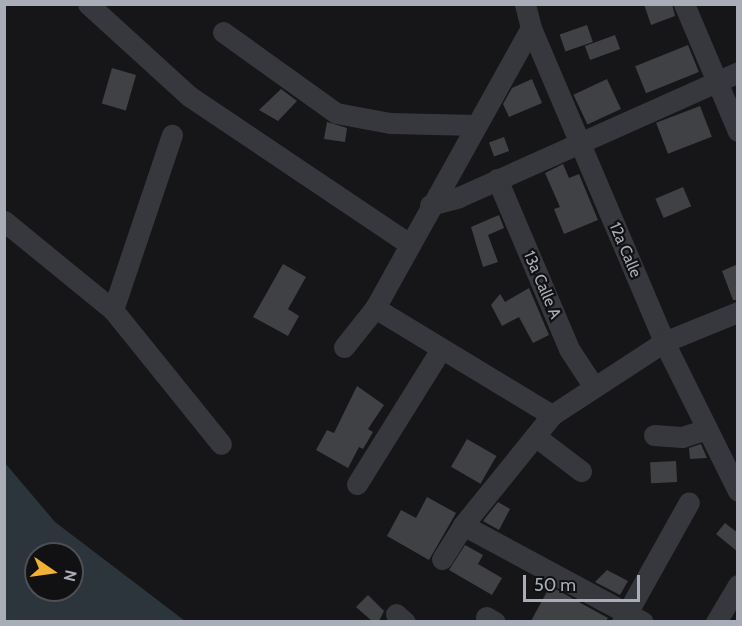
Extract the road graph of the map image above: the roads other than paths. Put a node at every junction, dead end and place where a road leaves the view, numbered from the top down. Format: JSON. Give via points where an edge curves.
{"nodes":[{"id":1,"x":88,"y":4,"type":"edge"},
{"id":2,"x":525,"y":4,"type":"edge"},
{"id":3,"x":684,"y":4,"type":"edge"},
{"id":4,"x":531,"y":28,"type":"junction"},
{"id":5,"x":223,"y":32,"type":"dead end"},
{"id":6,"x":738,"y":72,"type":"edge"},
{"id":7,"x":716,"y":81,"type":"junction"},
{"id":8,"x":476,"y":125,"type":"junction"},
{"id":9,"x":738,"y":131,"type":"edge"},
{"id":10,"x":172,"y":135,"type":"dead end"},
{"id":11,"x":579,"y":140,"type":"junction"},
{"id":12,"x":497,"y":179,"type":"junction"},
{"id":13,"x":430,"y":205,"type":"junction"},
{"id":14,"x":4,"y":221,"type":"edge"},
{"id":15,"x":408,"y":243,"type":"junction"},
{"id":16,"x":375,"y":308,"type":"junction"},
{"id":17,"x":113,"y":310,"type":"junction"},
{"id":18,"x":738,"y":312,"type":"edge"},
{"id":19,"x":664,"y":342,"type":"junction"},
{"id":20,"x":344,"y":347,"type":"dead end"},
{"id":21,"x":441,"y":349,"type":"junction"},
{"id":22,"x":594,"y":387,"type":"junction"},
{"id":23,"x":552,"y":415,"type":"junction"},
{"id":24,"x":704,"y":429,"type":"junction"},
{"id":25,"x":654,"y":435,"type":"dead end"},
{"id":26,"x":535,"y":436,"type":"junction"},
{"id":27,"x":221,"y":444,"type":"dead end"},
{"id":28,"x":580,"y":471,"type":"dead end"},
{"id":29,"x":357,"y":484,"type":"dead end"},
{"id":30,"x":738,"y":491,"type":"edge"},
{"id":31,"x":688,"y":502,"type":"dead end"},
{"id":32,"x":463,"y":525,"type":"junction"},
{"id":33,"x":442,"y":559,"type":"dead end"},
{"id":34,"x":738,"y":585,"type":"edge"},
{"id":35,"x":631,"y":619,"type":"edge"},
{"id":36,"x":716,"y":621,"type":"edge"}],
"edges":[{"from":1,"to":15,"type":"street","via":[[189,96]]},
{"from":2,"to":4,"type":"street","name":"12a Calle"},
{"from":3,"to":7,"type":"street"},
{"from":4,"to":8,"type":"street"},
{"from":4,"to":11,"type":"street","name":"12a Calle"},
{"from":5,"to":8,"type":"street","via":[[336,113],[390,123]]},
{"from":6,"to":7,"type":"street"},
{"from":7,"to":9,"type":"street"},
{"from":7,"to":11,"type":"street"},
{"from":8,"to":13,"type":"street"},
{"from":10,"to":17,"type":"street"},
{"from":11,"to":12,"type":"street"},
{"from":11,"to":19,"type":"street","name":"12a Calle"},
{"from":12,"to":13,"type":"street","via":[[459,197]]},
{"from":12,"to":22,"type":"street","name":"13a Calle A","via":[[569,349]]},
{"from":13,"to":15,"type":"street"},
{"from":14,"to":17,"type":"street"},
{"from":15,"to":16,"type":"street"},
{"from":16,"to":20,"type":"street"},
{"from":16,"to":21,"type":"street"},
{"from":17,"to":27,"type":"street"},
{"from":18,"to":19,"type":"street"},
{"from":19,"to":22,"type":"street"},
{"from":19,"to":24,"type":"street","name":"12a Calle"},
{"from":21,"to":23,"type":"street"},
{"from":21,"to":29,"type":"street"},
{"from":22,"to":23,"type":"street"},
{"from":23,"to":26,"type":"street"},
{"from":24,"to":25,"type":"street","via":[[682,437]]},
{"from":24,"to":30,"type":"street","name":"12a Calle"},
{"from":26,"to":28,"type":"street"},
{"from":26,"to":32,"type":"street"},
{"from":31,"to":35,"type":"street"},
{"from":32,"to":33,"type":"street"},
{"from":32,"to":35,"type":"street"},
{"from":34,"to":36,"type":"street"}]}
